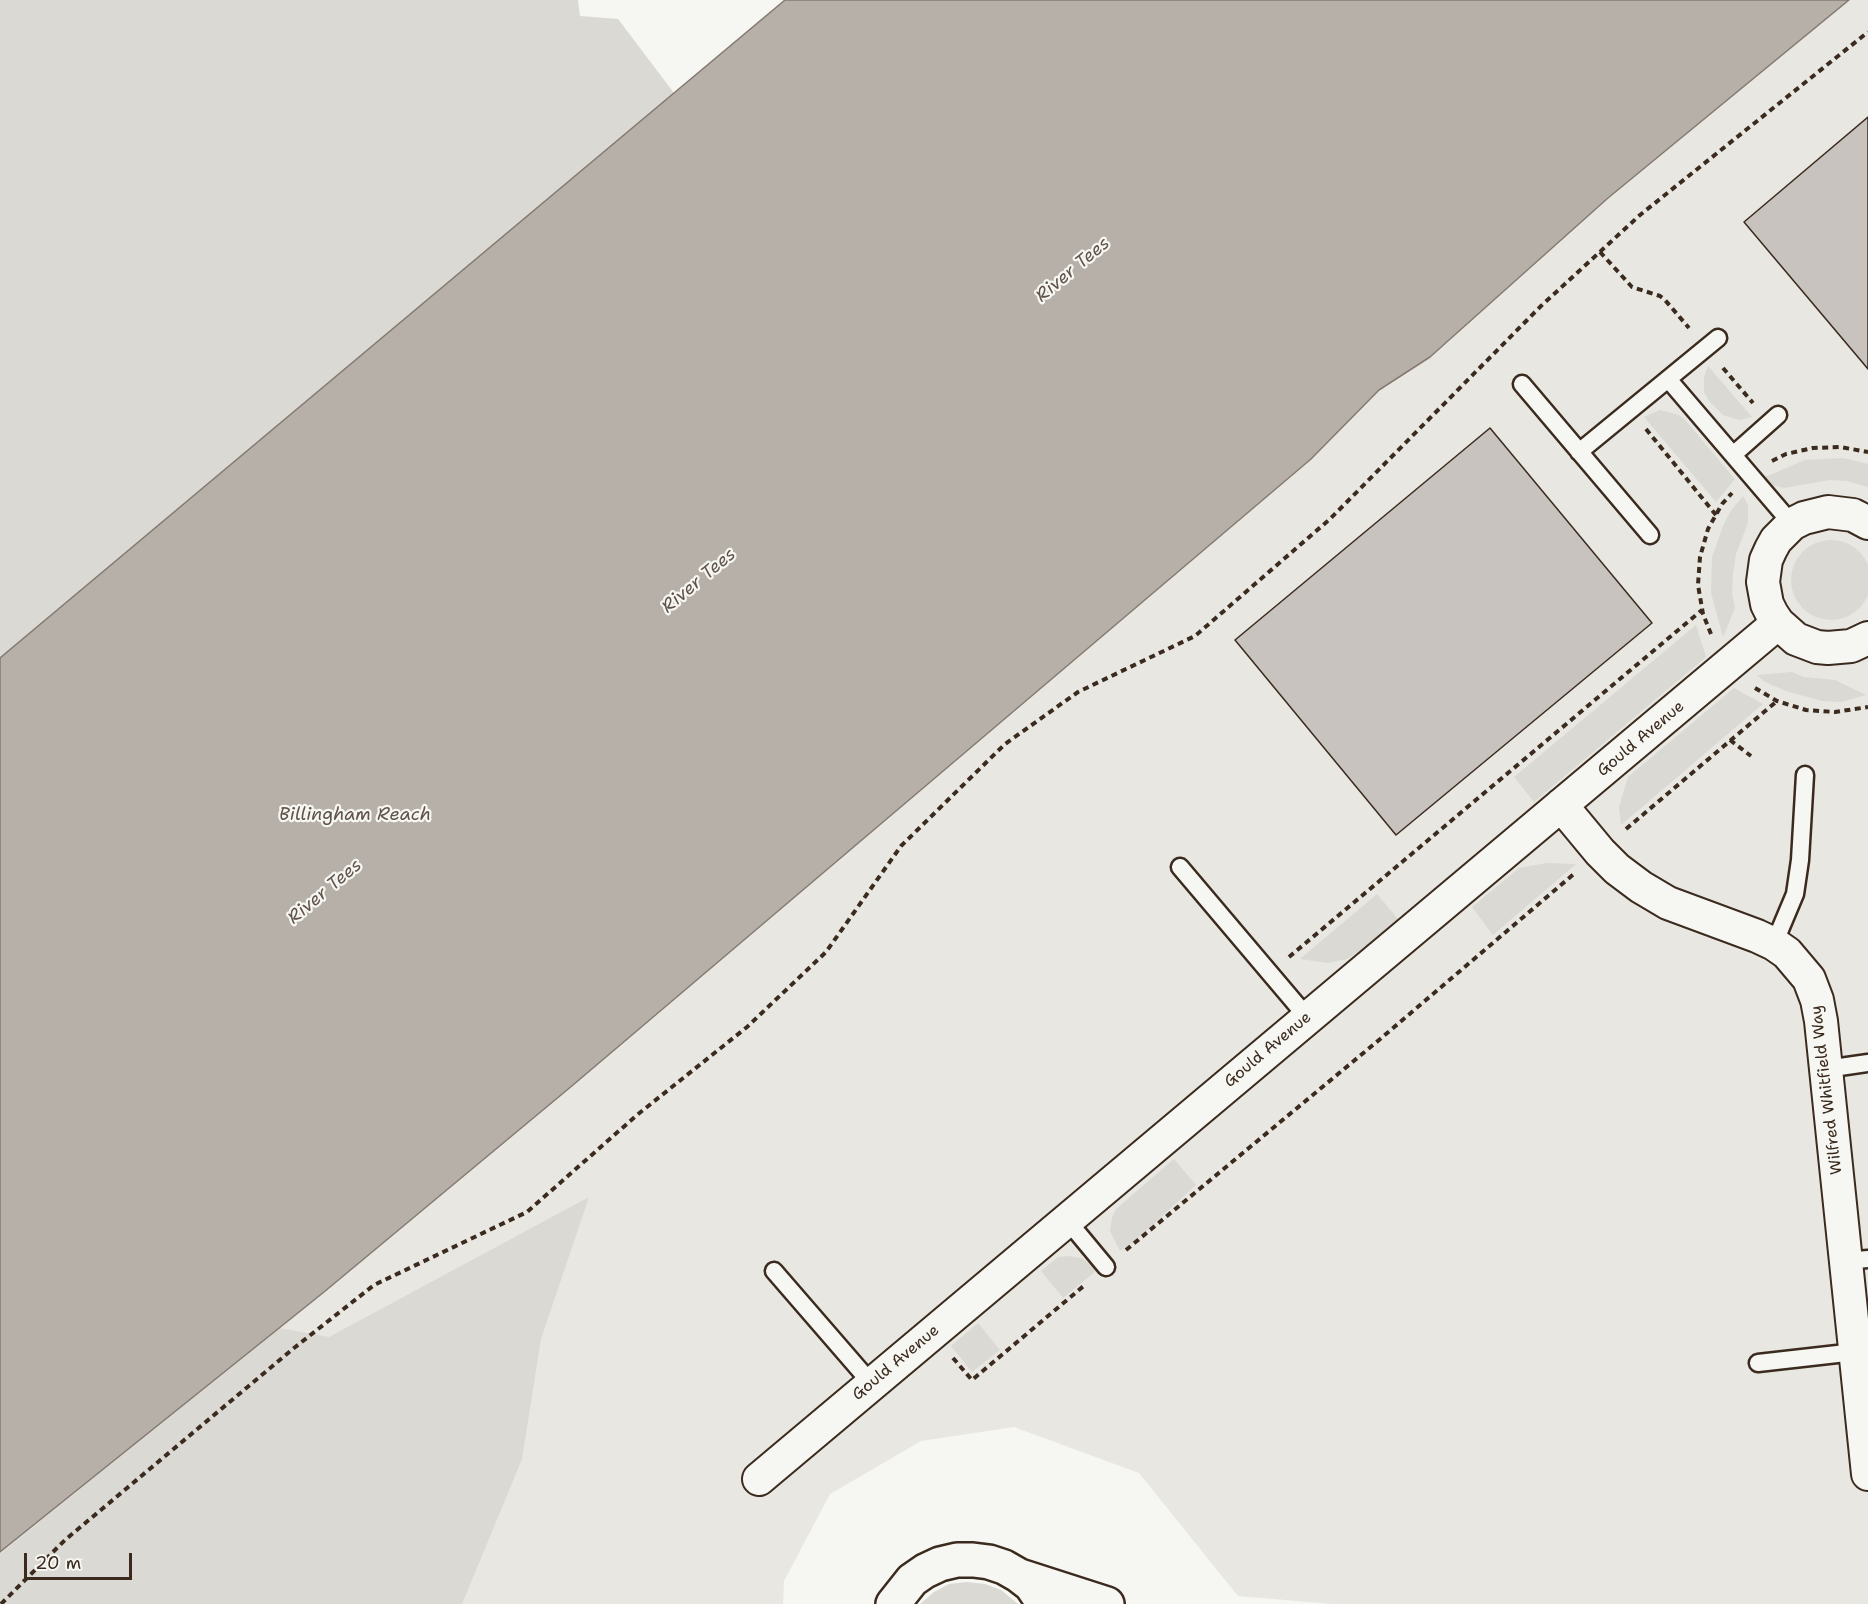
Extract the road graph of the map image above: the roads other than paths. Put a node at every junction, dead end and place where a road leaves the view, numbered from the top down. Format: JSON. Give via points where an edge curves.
{"nodes":[{"id":1,"x":1718,"y":338,"type":"dead end"},
{"id":2,"x":1668,"y":380,"type":"junction"},
{"id":3,"x":1522,"y":384,"type":"dead end"},
{"id":4,"x":1778,"y":415,"type":"dead end"},
{"id":5,"x":1579,"y":452,"type":"junction"},
{"id":6,"x":1733,"y":455,"type":"junction"},
{"id":7,"x":1868,"y":523,"type":"edge"},
{"id":8,"x":1792,"y":524,"type":"junction"},
{"id":9,"x":1650,"y":535,"type":"dead end"},
{"id":10,"x":1779,"y":623,"type":"junction"},
{"id":11,"x":1862,"y":650,"type":"edge"},
{"id":12,"x":1805,"y":776,"type":"dead end"},
{"id":13,"x":1561,"y":805,"type":"junction"},
{"id":14,"x":1180,"y":867,"type":"dead end"},
{"id":15,"x":1773,"y":944,"type":"junction"},
{"id":16,"x":1307,"y":1017,"type":"junction"},
{"id":17,"x":1868,"y":1063,"type":"edge"},
{"id":18,"x":1826,"y":1069,"type":"junction"},
{"id":19,"x":1067,"y":1220,"type":"junction"},
{"id":20,"x":1857,"y":1260,"type":"edge"},
{"id":21,"x":1106,"y":1267,"type":"road end"},
{"id":22,"x":774,"y":1271,"type":"dead end"},
{"id":23,"x":1855,"y":1352,"type":"junction"},
{"id":24,"x":1758,"y":1364,"type":"dead end"},
{"id":25,"x":871,"y":1383,"type":"junction"},
{"id":26,"x":1867,"y":1461,"type":"edge"},
{"id":27,"x":759,"y":1479,"type":"dead end"},
{"id":28,"x":1018,"y":1575,"type":"junction"},
{"id":29,"x":893,"y":1604,"type":"edge"},
{"id":30,"x":1044,"y":1604,"type":"edge"},
{"id":31,"x":1107,"y":1604,"type":"edge"}],
"edges":[{"from":1,"to":2,"type":"lane"},
{"from":2,"to":5,"type":"lane"},
{"from":2,"to":6,"type":"lane"},
{"from":3,"to":5,"type":"lane"},
{"from":4,"to":6,"type":"lane"},
{"from":5,"to":9,"type":"lane"},
{"from":6,"to":8,"type":"lane"},
{"from":7,"to":8,"type":"street","via":[[1853,515],[1828,512]]},
{"from":8,"to":10,"type":"street","via":[[1771,549],[1764,571],[1767,604]]},
{"from":10,"to":11,"type":"street","via":[[1806,643]]},
{"from":10,"to":13,"type":"street","name":"Gould Avenue"},
{"from":12,"to":15,"type":"lane","via":[[1795,894]]},
{"from":13,"to":15,"type":"street","name":"Wilfred Whitfield Way","via":[[1600,852],[1633,881],[1668,903]]},
{"from":13,"to":16,"type":"street","name":"Gould Avenue"},
{"from":14,"to":16,"type":"lane"},
{"from":15,"to":18,"type":"street","name":"Wilfred Whitfield Way","via":[[1787,953],[1809,979],[1817,1000]]},
{"from":16,"to":19,"type":"street","name":"Gould Avenue"},
{"from":17,"to":18,"type":"lane"},
{"from":18,"to":20,"type":"street","name":"Wilfred Whitfield Way"},
{"from":19,"to":21,"type":"lane"},
{"from":19,"to":25,"type":"street","name":"Gould Avenue"},
{"from":20,"to":23,"type":"street","name":"Wilfred Whitfield Way"},
{"from":22,"to":25,"type":"lane"},
{"from":23,"to":24,"type":"lane"},
{"from":23,"to":26,"type":"street","name":"Wilfred Whitfield Way"},
{"from":25,"to":27,"type":"street","name":"Gould Avenue"},
{"from":28,"to":29,"type":"street","via":[[989,1562],[957,1560],[926,1571]]},
{"from":28,"to":30,"type":"street"},
{"from":28,"to":31,"type":"street"}]}
